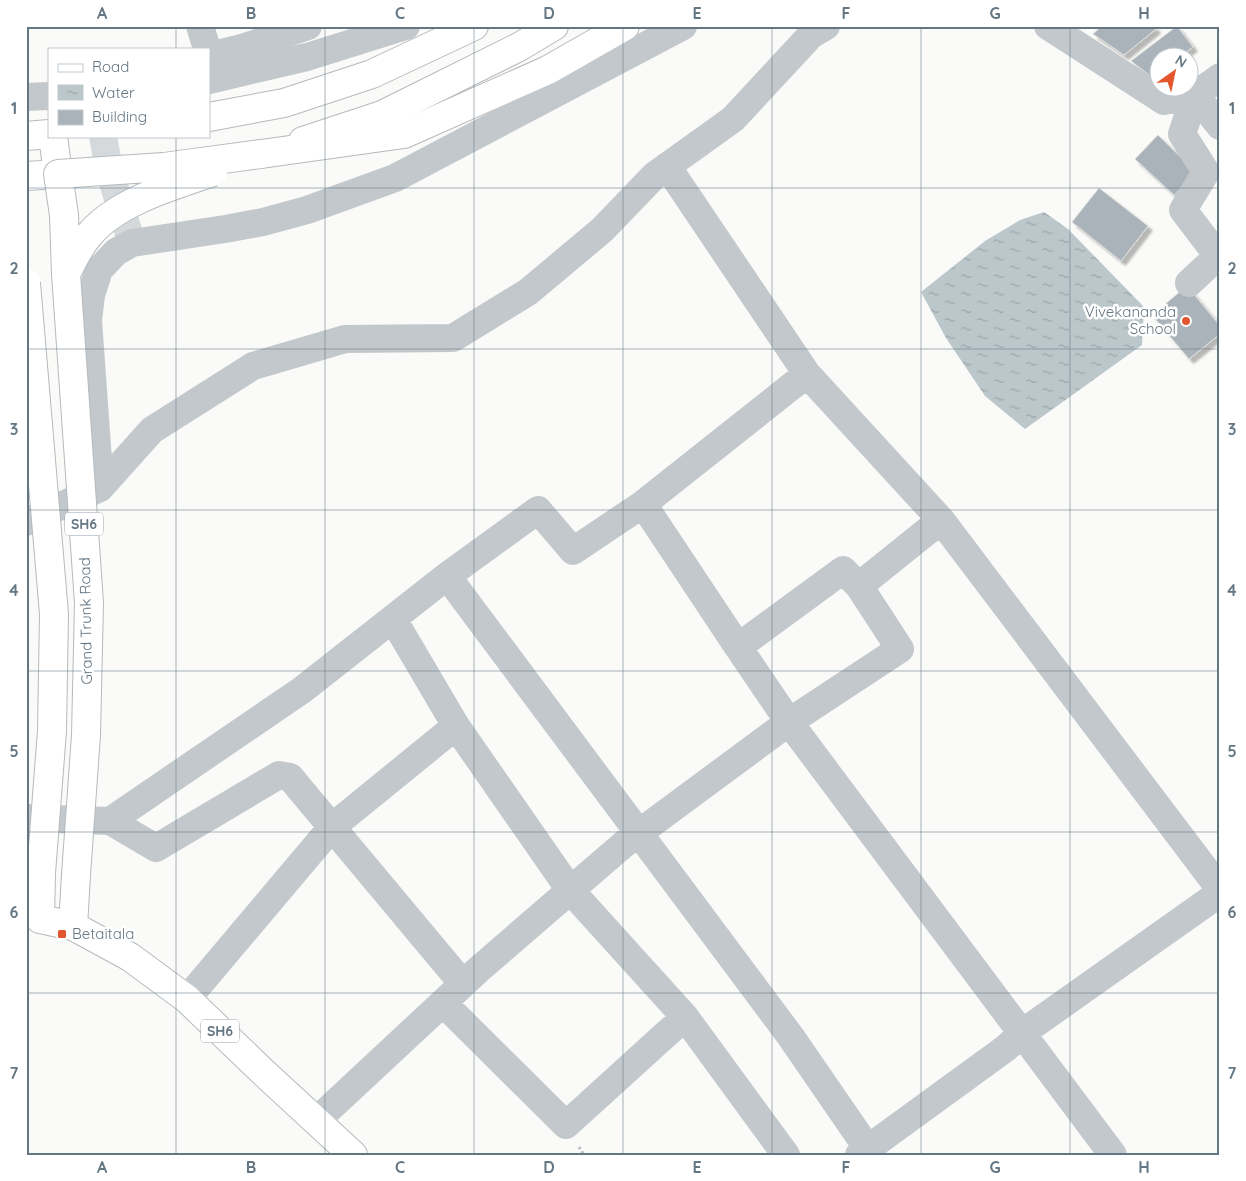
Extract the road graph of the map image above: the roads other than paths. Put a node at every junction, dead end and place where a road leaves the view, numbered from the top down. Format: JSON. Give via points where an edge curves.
{"nodes":[{"id":1,"x":200,"y":26,"type":"edge"},
{"id":2,"x":308,"y":26,"type":"edge"},
{"id":3,"x":406,"y":26,"type":"edge"},
{"id":4,"x":474,"y":26,"type":"edge"},
{"id":5,"x":554,"y":26,"type":"edge"},
{"id":6,"x":625,"y":26,"type":"edge"},
{"id":7,"x":683,"y":26,"type":"edge"},
{"id":8,"x":826,"y":26,"type":"edge"},
{"id":9,"x":1048,"y":26,"type":"edge"},
{"id":10,"x":207,"y":48,"type":"edge"},
{"id":11,"x":210,"y":55,"type":"edge"},
{"id":12,"x":1220,"y":77,"type":"edge"},
{"id":13,"x":210,"y":80,"type":"edge"},
{"id":14,"x":1148,"y":91,"type":"edge"},
{"id":15,"x":1198,"y":93,"type":"edge"},
{"id":16,"x":48,"y":96,"type":"edge"},
{"id":17,"x":26,"y":97,"type":"edge"},
{"id":18,"x":1159,"y":98,"type":"edge"},
{"id":19,"x":1180,"y":98,"type":"edge"},
{"id":20,"x":1194,"y":98,"type":"edge"},
{"id":21,"x":1197,"y":98,"type":"edge"},
{"id":22,"x":210,"y":116,"type":"edge"},
{"id":23,"x":1220,"y":126,"type":"edge"},
{"id":24,"x":48,"y":134,"type":"edge"},
{"id":25,"x":26,"y":136,"type":"edge"},
{"id":26,"x":53,"y":138,"type":"edge"},
{"id":27,"x":261,"y":154,"type":"junction"},
{"id":28,"x":667,"y":166,"type":"junction"},
{"id":29,"x":58,"y":174,"type":"junction"},
{"id":30,"x":26,"y":176,"type":"edge"},
{"id":31,"x":66,"y":274,"type":"junction"},
{"id":32,"x":26,"y":283,"type":"edge"},
{"id":33,"x":1189,"y":283,"type":"dead end"},
{"id":34,"x":808,"y":374,"type":"junction"},
{"id":35,"x":100,"y":488,"type":"junction"},
{"id":36,"x":643,"y":504,"type":"junction"},
{"id":37,"x":941,"y":520,"type":"junction"},
{"id":38,"x":26,"y":522,"type":"edge"},
{"id":39,"x":447,"y":576,"type":"junction"},
{"id":40,"x":859,"y":586,"type":"junction"},
{"id":41,"x":392,"y":620,"type":"junction"},
{"id":42,"x":738,"y":648,"type":"junction"},
{"id":43,"x":789,"y":722,"type":"junction"},
{"id":44,"x":456,"y":726,"type":"junction"},
{"id":45,"x":26,"y":818,"type":"edge"},
{"id":46,"x":110,"y":820,"type":"junction"},
{"id":47,"x":332,"y":827,"type":"junction"},
{"id":48,"x":638,"y":833,"type":"junction"},
{"id":49,"x":570,"y":890,"type":"junction"},
{"id":50,"x":1220,"y":891,"type":"edge"},
{"id":51,"x":33,"y":919,"type":"edge"},
{"id":52,"x":73,"y":926,"type":"junction"},
{"id":53,"x":463,"y":984,"type":"junction"},
{"id":54,"x":187,"y":999,"type":"junction"},
{"id":55,"x":443,"y":1002,"type":"junction"},
{"id":56,"x":685,"y":1017,"type":"junction"},
{"id":57,"x":1022,"y":1033,"type":"junction"},
{"id":58,"x":317,"y":1120,"type":"junction"},
{"id":59,"x":864,"y":1152,"type":"edge"},
{"id":60,"x":353,"y":1155,"type":"edge"},
{"id":61,"x":786,"y":1155,"type":"edge"},
{"id":62,"x":1113,"y":1155,"type":"edge"}],
"edges":[{"from":1,"to":10,"type":"street"},
{"from":2,"to":11,"type":"street"},
{"from":3,"to":13,"type":"street","via":[[307,58]]},
{"from":4,"to":22,"type":"main road","via":[[372,74],[284,103]]},
{"from":5,"to":27,"type":"main road","via":[[519,47],[382,115]]},
{"from":6,"to":27,"type":"main road","via":[[548,70],[404,134]]},
{"from":7,"to":35,"type":"street","via":[[395,178],[307,210],[263,222],[132,244],[116,252],[99,270],[88,320]]},
{"from":8,"to":28,"type":"street","via":[[811,35],[733,119]]},
{"from":9,"to":14,"type":"street"},
{"from":12,"to":15,"type":"street"},
{"from":16,"to":17,"type":"street"},
{"from":18,"to":19,"type":"street","via":[[1164,101]]},
{"from":20,"to":33,"type":"street","via":[[1182,134],[1206,172],[1183,210],[1218,256]]},
{"from":21,"to":23,"type":"street"},
{"from":24,"to":25,"type":"main road"},
{"from":26,"to":29,"type":"main road","name":"Grand Trunk Road"},
{"from":27,"to":29,"type":"main road","bridge":true,"via":[[164,167]]},
{"from":27,"to":31,"type":"main road","bridge":true,"via":[[136,200],[90,233]]},
{"from":28,"to":34,"type":"street"},
{"from":28,"to":35,"type":"street","via":[[602,230],[528,292],[453,338],[346,339],[253,366],[152,430]]},
{"from":29,"to":30,"type":"main road"},
{"from":29,"to":31,"type":"main road","name":"Grand Trunk Road","number":"SH6","bridge":true,"via":[[64,215]]},
{"from":31,"to":52,"type":"main road","name":"Grand Trunk Road","number":"SH6","bridge":true,"via":[[89,603],[86,735]]},
{"from":32,"to":51,"type":"main road","number":"SH6","bridge":true,"via":[[54,614],[52,731],[41,873]]},
{"from":34,"to":36,"type":"street"},
{"from":34,"to":37,"type":"street"},
{"from":35,"to":38,"type":"street"},
{"from":36,"to":39,"type":"street","via":[[574,551],[538,510]]},
{"from":36,"to":42,"type":"street"},
{"from":37,"to":40,"type":"street"},
{"from":37,"to":50,"type":"street"},
{"from":39,"to":41,"type":"street"},
{"from":39,"to":48,"type":"street"},
{"from":40,"to":42,"type":"street","via":[[843,570]]},
{"from":40,"to":43,"type":"street","via":[[900,649]]},
{"from":41,"to":44,"type":"street"},
{"from":41,"to":46,"type":"street","via":[[302,690]]},
{"from":42,"to":43,"type":"street"},
{"from":43,"to":48,"type":"street"},
{"from":43,"to":57,"type":"street"},
{"from":44,"to":47,"type":"street"},
{"from":44,"to":49,"type":"street"},
{"from":45,"to":46,"type":"street"},
{"from":46,"to":47,"type":"street","via":[[156,848],[279,775],[290,777]]},
{"from":47,"to":53,"type":"street"},
{"from":47,"to":54,"type":"street"},
{"from":48,"to":49,"type":"street"},
{"from":48,"to":59,"type":"street","via":[[791,1037]]},
{"from":49,"to":53,"type":"street"},
{"from":49,"to":56,"type":"street"},
{"from":50,"to":57,"type":"street"},
{"from":51,"to":52,"type":"main road","number":"SH6"},
{"from":52,"to":54,"type":"main road","number":"SH6","via":[[130,957]]},
{"from":53,"to":55,"type":"street"},
{"from":54,"to":58,"type":"main road","number":"SH6"},
{"from":55,"to":56,"type":"street","via":[[566,1125]]},
{"from":55,"to":58,"type":"street"},
{"from":56,"to":61,"type":"street"},
{"from":57,"to":59,"type":"street"},
{"from":57,"to":62,"type":"street"},
{"from":58,"to":60,"type":"main road","number":"SH6"}]}
